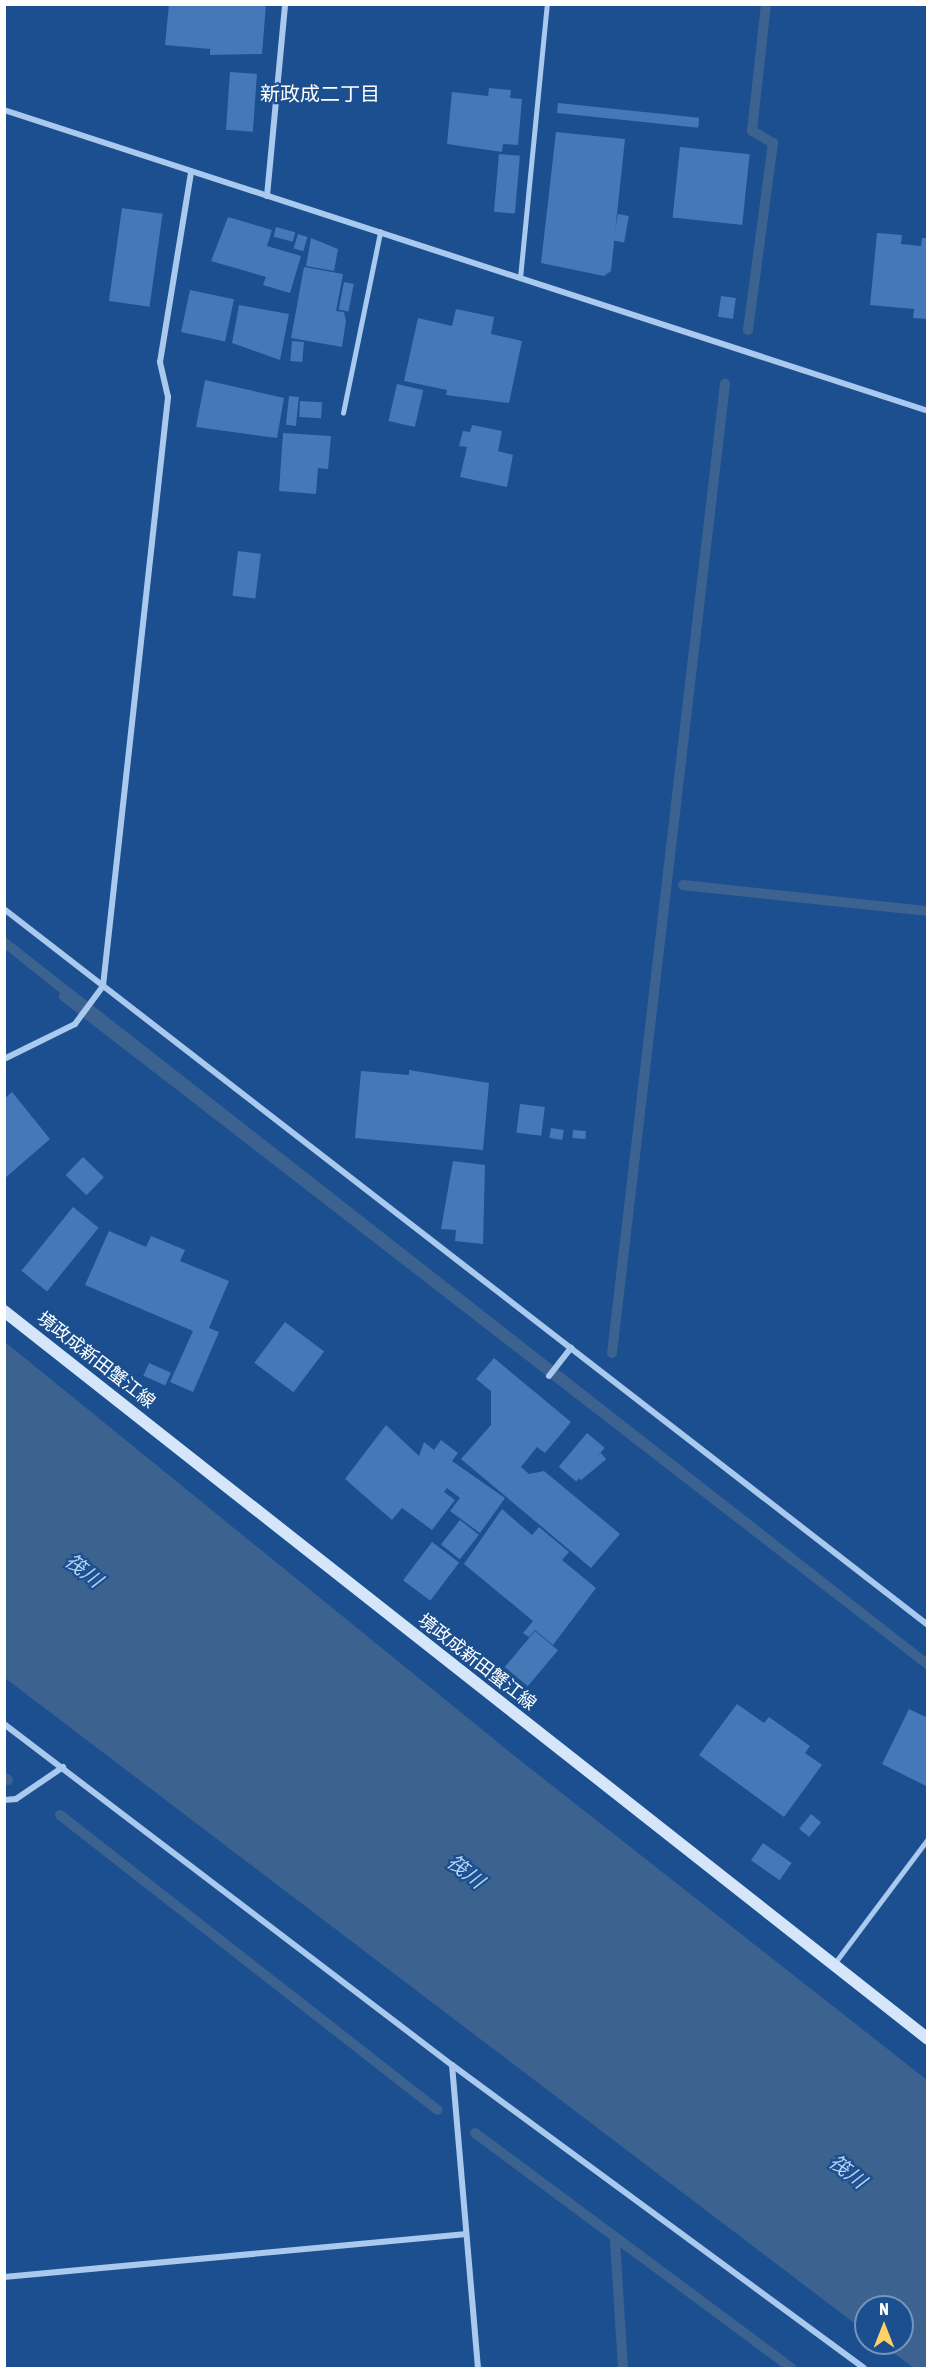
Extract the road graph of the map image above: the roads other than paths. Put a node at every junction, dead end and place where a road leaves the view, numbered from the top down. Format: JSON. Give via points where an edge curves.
{"nodes":[{"id":1,"x":285,"y":4,"type":"edge"},
{"id":2,"x":547,"y":4,"type":"edge"},
{"id":3,"x":4,"y":110,"type":"edge"},
{"id":4,"x":191,"y":172,"type":"junction"},
{"id":5,"x":267,"y":196,"type":"junction"},
{"id":6,"x":380,"y":232,"type":"junction"},
{"id":7,"x":520,"y":278,"type":"junction"},
{"id":8,"x":927,"y":411,"type":"edge"},
{"id":9,"x":343,"y":413,"type":"dead end"},
{"id":10,"x":4,"y":909,"type":"edge"},
{"id":11,"x":103,"y":986,"type":"junction"},
{"id":12,"x":4,"y":1059,"type":"edge"},
{"id":13,"x":4,"y":1311,"type":"edge"},
{"id":14,"x":571,"y":1348,"type":"junction"},
{"id":15,"x":549,"y":1376,"type":"dead end"},
{"id":16,"x":927,"y":1625,"type":"edge"},
{"id":17,"x":4,"y":1724,"type":"edge"},
{"id":18,"x":63,"y":1767,"type":"junction"},
{"id":19,"x":4,"y":1800,"type":"edge"},
{"id":20,"x":927,"y":1839,"type":"edge"},
{"id":21,"x":833,"y":1965,"type":"junction"},
{"id":22,"x":927,"y":2039,"type":"edge"},
{"id":23,"x":452,"y":2065,"type":"junction"},
{"id":24,"x":464,"y":2234,"type":"junction"},
{"id":25,"x":4,"y":2277,"type":"edge"},
{"id":26,"x":478,"y":2368,"type":"edge"},
{"id":27,"x":864,"y":2368,"type":"edge"}],
"edges":[{"from":1,"to":5,"type":"street"},
{"from":2,"to":7,"type":"lane"},
{"from":3,"to":4,"type":"street"},
{"from":4,"to":5,"type":"street"},
{"from":4,"to":11,"type":"street","via":[[160,362],[168,397]]},
{"from":5,"to":6,"type":"street"},
{"from":6,"to":7,"type":"street"},
{"from":6,"to":9,"type":"lane"},
{"from":7,"to":8,"type":"street"},
{"from":10,"to":11,"type":"street"},
{"from":11,"to":12,"type":"street","via":[[75,1024]]},
{"from":11,"to":14,"type":"street"},
{"from":13,"to":21,"type":"main road","name":"境政成新田蟹江線"},
{"from":14,"to":15,"type":"street"},
{"from":14,"to":16,"type":"street"},
{"from":17,"to":18,"type":"street"},
{"from":18,"to":19,"type":"street","via":[[16,1799]]},
{"from":18,"to":23,"type":"street"},
{"from":20,"to":21,"type":"lane"},
{"from":21,"to":22,"type":"main road","name":"境政成新田蟹江線"},
{"from":23,"to":24,"type":"street"},
{"from":23,"to":27,"type":"street"},
{"from":24,"to":25,"type":"street"},
{"from":24,"to":26,"type":"street"}]}
